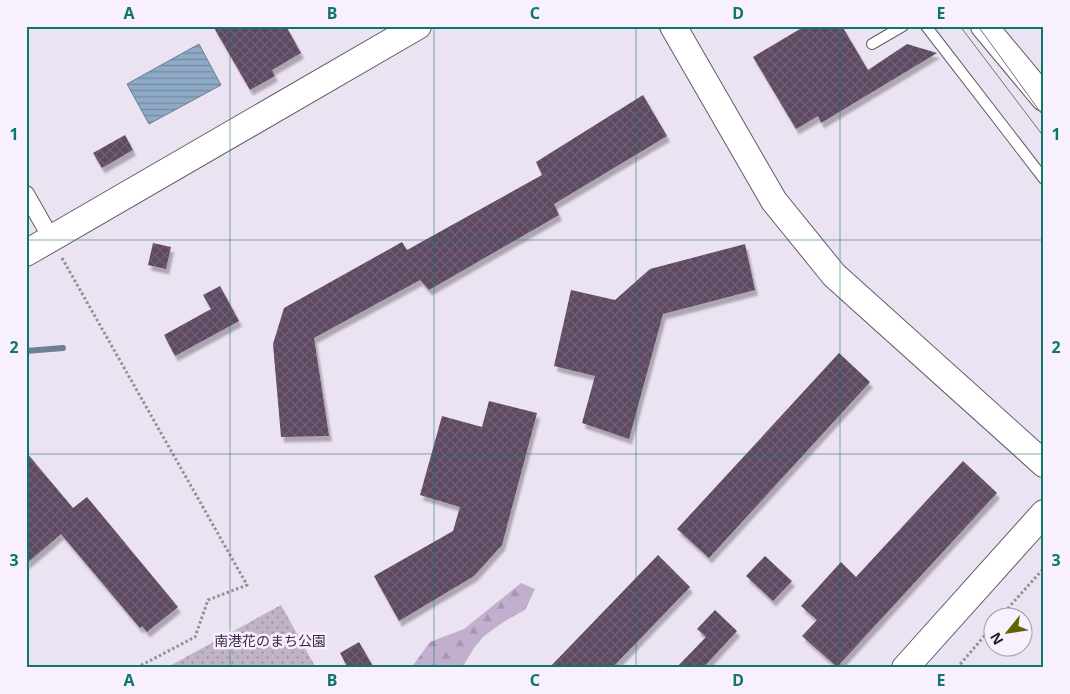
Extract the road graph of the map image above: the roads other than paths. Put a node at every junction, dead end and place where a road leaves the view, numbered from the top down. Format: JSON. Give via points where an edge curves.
{"nodes":[{"id":1,"x":418,"y":26,"type":"edge"},
{"id":2,"x":672,"y":26,"type":"edge"},
{"id":3,"x":904,"y":26,"type":"edge"},
{"id":4,"x":926,"y":26,"type":"edge"},
{"id":5,"x":984,"y":26,"type":"edge"},
{"id":6,"x":872,"y":44,"type":"dead end"},
{"id":7,"x":1044,"y":98,"type":"edge"},
{"id":8,"x":1044,"y":180,"type":"edge"},
{"id":9,"x":26,"y":194,"type":"edge"},
{"id":10,"x":51,"y":238,"type":"junction"},
{"id":11,"x":26,"y":253,"type":"edge"},
{"id":12,"x":1044,"y":464,"type":"edge"},
{"id":13,"x":1044,"y":513,"type":"edge"},
{"id":14,"x":905,"y":668,"type":"edge"}],
"edges":[{"from":1,"to":10,"type":"street"},
{"from":2,"to":12,"type":"street","via":[[774,201],[834,275]]},
{"from":3,"to":6,"type":"lane"},
{"from":4,"to":8,"type":"lane"},
{"from":5,"to":7,"type":"street"},
{"from":9,"to":10,"type":"street"},
{"from":10,"to":11,"type":"street"},
{"from":13,"to":14,"type":"street"}]}
